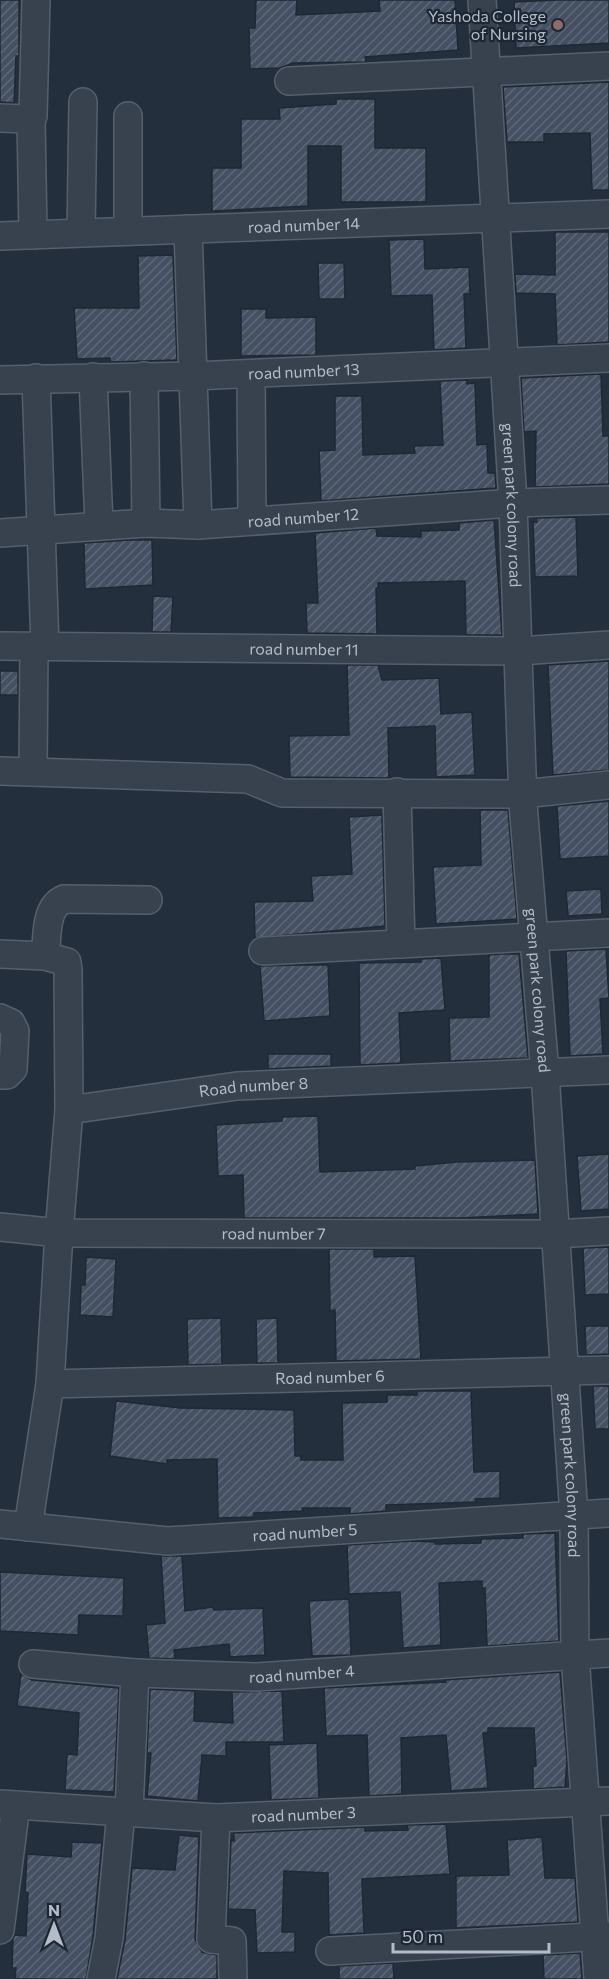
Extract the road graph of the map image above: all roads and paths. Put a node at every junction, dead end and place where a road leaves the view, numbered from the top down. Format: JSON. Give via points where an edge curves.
{"nodes":[{"id":1,"x":36,"y":0,"type":"edge"},
{"id":2,"x":482,"y":0,"type":"edge"},
{"id":3,"x":609,"y":66,"type":"edge"},
{"id":4,"x":488,"y":74,"type":"junction"},
{"id":5,"x":289,"y":81,"type":"dead end"},
{"id":6,"x":83,"y":102,"type":"dead end"},
{"id":7,"x":128,"y":116,"type":"dead end"},
{"id":8,"x":0,"y":118,"type":"edge"},
{"id":9,"x":31,"y":118,"type":"junction"},
{"id":10,"x":609,"y":214,"type":"edge"},
{"id":11,"x":497,"y":219,"type":"junction"},
{"id":12,"x":188,"y":229,"type":"junction"},
{"id":13,"x":128,"y":231,"type":"junction"},
{"id":14,"x":81,"y":232,"type":"junction"},
{"id":15,"x":33,"y":235,"type":"junction"},
{"id":16,"x":0,"y":236,"type":"edge"},
{"id":17,"x":609,"y":358,"type":"edge"},
{"id":18,"x":505,"y":362,"type":"junction"},
{"id":19,"x":250,"y":374,"type":"junction"},
{"id":20,"x":144,"y":376,"type":"junction"},
{"id":21,"x":193,"y":376,"type":"junction"},
{"id":22,"x":93,"y":377,"type":"junction"},
{"id":23,"x":36,"y":378,"type":"junction"},
{"id":24,"x":0,"y":380,"type":"edge"},
{"id":25,"x":609,"y":500,"type":"edge"},
{"id":26,"x":513,"y":503,"type":"junction"},
{"id":27,"x":252,"y":521,"type":"junction"},
{"id":28,"x":146,"y":523,"type":"junction"},
{"id":29,"x":198,"y":525,"type":"junction"},
{"id":30,"x":99,"y":526,"type":"junction"},
{"id":31,"x":41,"y":530,"type":"junction"},
{"id":32,"x":0,"y":533,"type":"edge"},
{"id":33,"x":609,"y":645,"type":"edge"},
{"id":34,"x":0,"y":646,"type":"edge"},
{"id":35,"x":40,"y":646,"type":"junction"},
{"id":36,"x":519,"y":651,"type":"junction"},
{"id":37,"x":0,"y":771,"type":"edge"},
{"id":38,"x":33,"y":771,"type":"junction"},
{"id":39,"x":609,"y":785,"type":"edge"},
{"id":40,"x":397,"y":792,"type":"junction"},
{"id":41,"x":523,"y":794,"type":"junction"},
{"id":42,"x":148,"y":900,"type":"dead end"},
{"id":43,"x":609,"y":933,"type":"edge"},
{"id":44,"x":534,"y":937,"type":"junction"},
{"id":45,"x":401,"y":944,"type":"junction"},
{"id":46,"x":263,"y":951,"type":"dead end"},
{"id":47,"x":0,"y":954,"type":"edge"},
{"id":48,"x":45,"y":956,"type":"junction"},
{"id":49,"x":0,"y":1018,"type":"edge"},
{"id":50,"x":609,"y":1070,"type":"edge"},
{"id":51,"x":545,"y":1074,"type":"junction"},
{"id":52,"x":0,"y":1075,"type":"edge"},
{"id":53,"x":69,"y":1110,"type":"junction"},
{"id":54,"x":0,"y":1227,"type":"edge"},
{"id":55,"x":609,"y":1231,"type":"edge"},
{"id":56,"x":59,"y":1233,"type":"junction"},
{"id":57,"x":555,"y":1234,"type":"junction"},
{"id":58,"x":609,"y":1370,"type":"edge"},
{"id":59,"x":564,"y":1372,"type":"junction"},
{"id":60,"x":50,"y":1384,"type":"junction"},
{"id":61,"x":609,"y":1513,"type":"edge"},
{"id":62,"x":574,"y":1516,"type":"junction"},
{"id":63,"x":0,"y":1524,"type":"edge"},
{"id":64,"x":28,"y":1527,"type":"junction"},
{"id":65,"x":609,"y":1653,"type":"edge"},
{"id":66,"x":575,"y":1655,"type":"junction"},
{"id":67,"x":33,"y":1664,"type":"dead end"},
{"id":68,"x":135,"y":1673,"type":"junction"},
{"id":69,"x":597,"y":1802,"type":"edge"},
{"id":70,"x":8,"y":1804,"type":"edge"},
{"id":71,"x":125,"y":1813,"type":"junction"},
{"id":72,"x":216,"y":1818,"type":"junction"},
{"id":73,"x":0,"y":1930,"type":"edge"},
{"id":74,"x":601,"y":1937,"type":"edge"},
{"id":75,"x":330,"y":1951,"type":"dead end"},
{"id":76,"x":101,"y":1979,"type":"edge"},
{"id":77,"x":233,"y":1979,"type":"edge"},
{"id":78,"x":598,"y":1979,"type":"edge"}],
"edges":[{"from":1,"to":9,"type":"street"},
{"from":2,"to":4,"type":"street","name":"green park colony road"},
{"from":3,"to":4,"type":"street"},
{"from":4,"to":5,"type":"street"},
{"from":4,"to":11,"type":"street","name":"green park colony road"},
{"from":6,"to":14,"type":"street"},
{"from":7,"to":13,"type":"street"},
{"from":8,"to":9,"type":"street"},
{"from":9,"to":15,"type":"street"},
{"from":10,"to":11,"type":"street","name":"road number 14"},
{"from":11,"to":12,"type":"street","name":"road number 14"},
{"from":11,"to":18,"type":"street","name":"green park colony road"},
{"from":12,"to":13,"type":"street","name":"road number 14"},
{"from":12,"to":21,"type":"street"},
{"from":13,"to":14,"type":"street","name":"road number 14"},
{"from":14,"to":15,"type":"street","name":"road number 14"},
{"from":15,"to":16,"type":"street","name":"road number 14"},
{"from":17,"to":18,"type":"street","name":"road number 13"},
{"from":18,"to":19,"type":"street","name":"road number 13"},
{"from":18,"to":26,"type":"street","name":"green park colony road"},
{"from":19,"to":21,"type":"street","name":"road number 13"},
{"from":19,"to":27,"type":"street"},
{"from":20,"to":21,"type":"street","name":"road number 13"},
{"from":20,"to":22,"type":"street","name":"road number 13"},
{"from":20,"to":28,"type":"street"},
{"from":21,"to":29,"type":"street"},
{"from":22,"to":23,"type":"street","name":"road number 13"},
{"from":22,"to":30,"type":"street"},
{"from":23,"to":24,"type":"street","name":"road number 13"},
{"from":23,"to":31,"type":"street"},
{"from":25,"to":26,"type":"street","name":"road number 12"},
{"from":26,"to":27,"type":"street","name":"road number 12"},
{"from":26,"to":36,"type":"street","name":"green park colony road"},
{"from":27,"to":29,"type":"street","name":"road number 12"},
{"from":28,"to":29,"type":"street","name":"road number 12"},
{"from":28,"to":30,"type":"street","name":"road number 12"},
{"from":30,"to":31,"type":"street","name":"road number 12"},
{"from":31,"to":32,"type":"street","name":"road number 12"},
{"from":31,"to":35,"type":"street"},
{"from":33,"to":36,"type":"street","name":"road number 11"},
{"from":34,"to":35,"type":"street","name":"road number 11"},
{"from":35,"to":36,"type":"street","name":"road number 11"},
{"from":35,"to":38,"type":"street"},
{"from":36,"to":41,"type":"street","name":"green park colony road"},
{"from":37,"to":38,"type":"street"},
{"from":38,"to":40,"type":"street","via":[[248,779],[282,793]]},
{"from":39,"to":41,"type":"street"},
{"from":40,"to":41,"type":"street"},
{"from":40,"to":45,"type":"street"},
{"from":41,"to":44,"type":"street","name":"green park colony road"},
{"from":42,"to":48,"type":"street","via":[[64,899],[50,912]]},
{"from":43,"to":44,"type":"street"},
{"from":44,"to":45,"type":"street"},
{"from":44,"to":51,"type":"street","name":"green park colony road"},
{"from":45,"to":46,"type":"street"},
{"from":47,"to":48,"type":"street"},
{"from":48,"to":53,"type":"street","via":[[67,962]]},
{"from":49,"to":52,"type":"street","via":[[11,1023],[15,1031],[13,1069]]},
{"from":50,"to":51,"type":"street","name":"Road number 8"},
{"from":51,"to":53,"type":"street","name":"Road number 8","via":[[237,1086]]},
{"from":51,"to":57,"type":"street","name":"green park colony road"},
{"from":53,"to":56,"type":"street"},
{"from":54,"to":56,"type":"street","name":"road number 7"},
{"from":55,"to":57,"type":"street","name":"road number 7"},
{"from":56,"to":57,"type":"street","name":"road number 7"},
{"from":56,"to":60,"type":"street"},
{"from":57,"to":59,"type":"street","name":"green park colony road"},
{"from":58,"to":59,"type":"street","name":"Road number 6"},
{"from":59,"to":60,"type":"street","name":"Road number 6"},
{"from":59,"to":62,"type":"street","name":"green park colony road"},
{"from":60,"to":64,"type":"street"},
{"from":61,"to":62,"type":"street","name":"road number 5"},
{"from":62,"to":64,"type":"street","name":"road number 5","via":[[168,1541]]},
{"from":62,"to":66,"type":"street","name":"green park colony road"},
{"from":63,"to":64,"type":"street","name":"road number 5"},
{"from":65,"to":66,"type":"street","name":"road number 4"},
{"from":66,"to":68,"type":"street","name":"road number 4","via":[[257,1677]]},
{"from":66,"to":69,"type":"street","name":"green park colony road"},
{"from":67,"to":68,"type":"street","name":"road number 4"},
{"from":68,"to":71,"type":"street"},
{"from":69,"to":72,"type":"street","name":"road number 3"},
{"from":69,"to":74,"type":"street","name":"green park colony road"},
{"from":70,"to":71,"type":"street","name":"road number 3"},
{"from":70,"to":73,"type":"street"},
{"from":71,"to":72,"type":"street","name":"road number 3"},
{"from":71,"to":76,"type":"street"},
{"from":72,"to":77,"type":"street","via":[[211,1939],[232,1941]]},
{"from":74,"to":75,"type":"street"},
{"from":74,"to":78,"type":"street","name":"green park colony road"}]}
